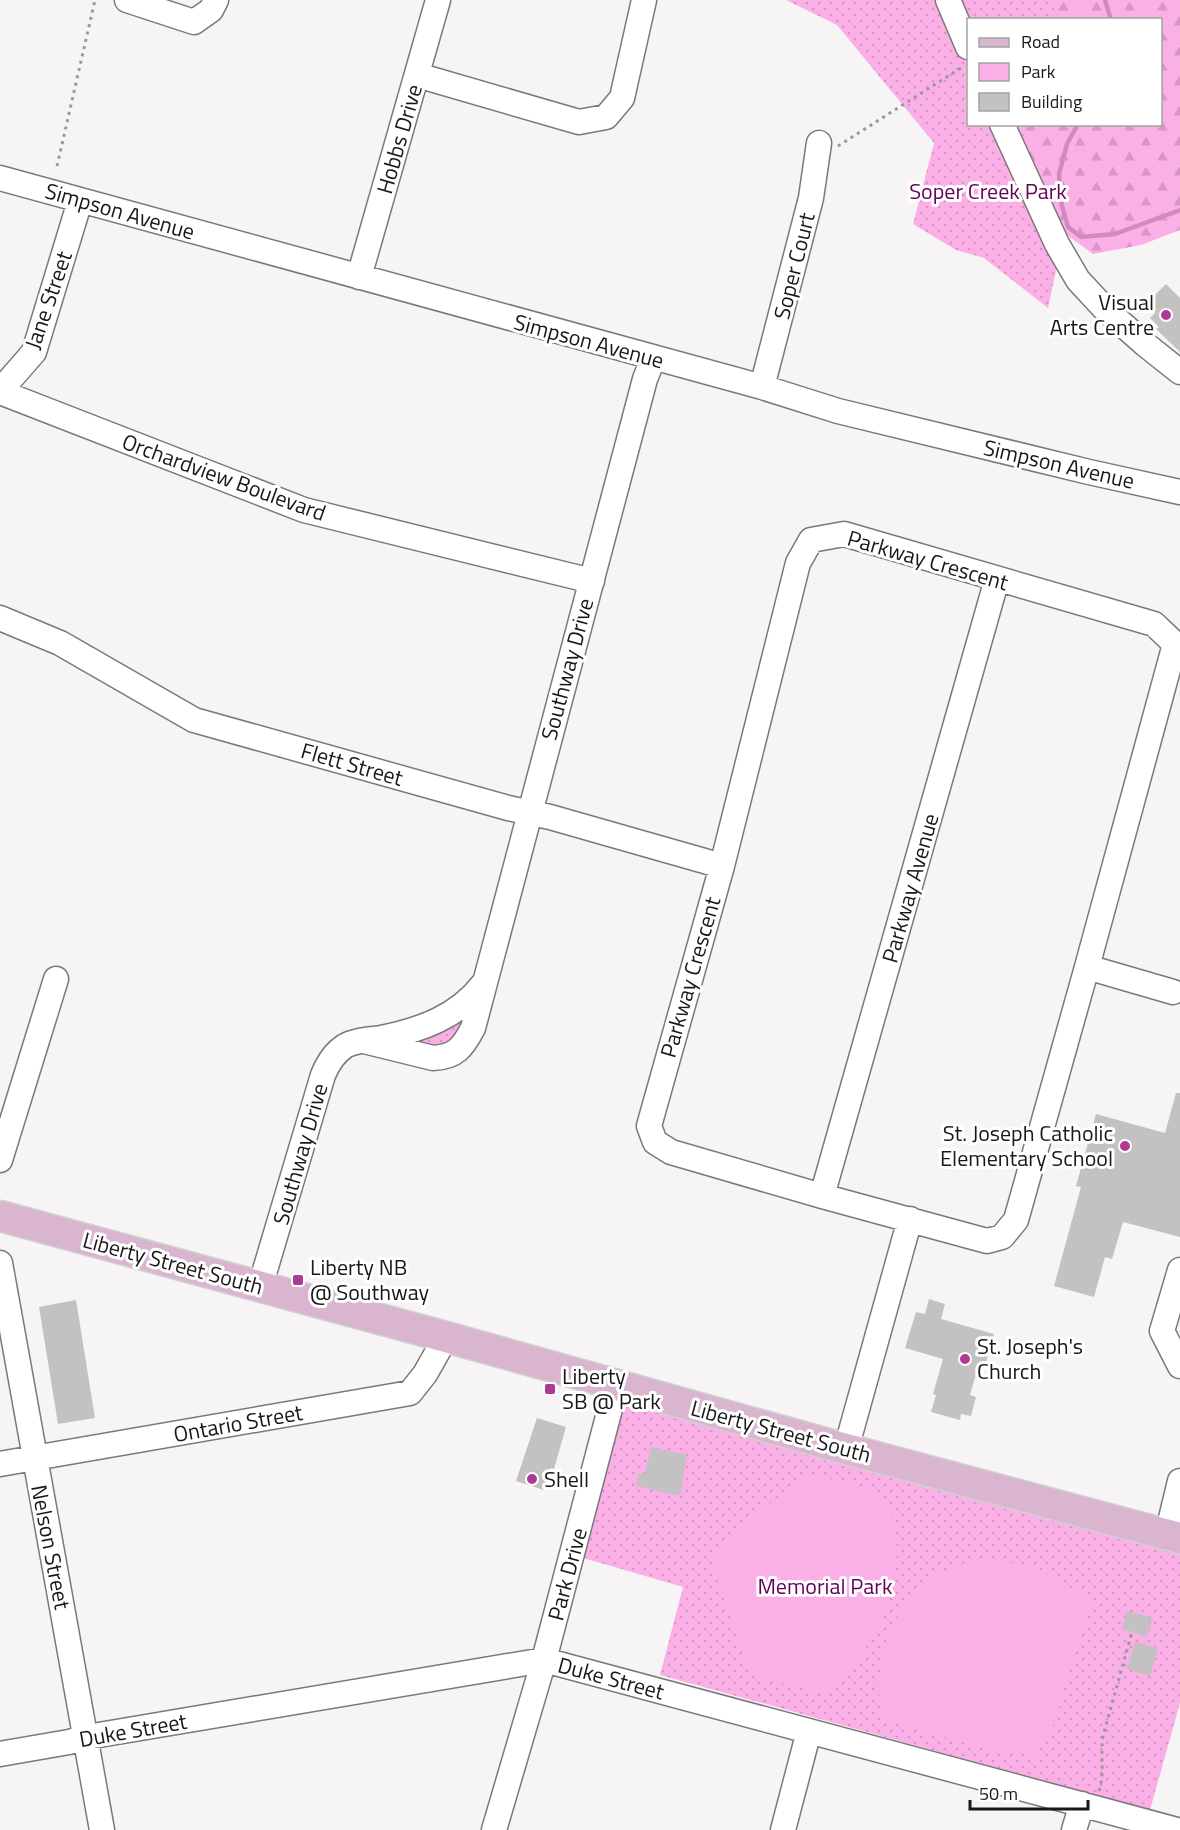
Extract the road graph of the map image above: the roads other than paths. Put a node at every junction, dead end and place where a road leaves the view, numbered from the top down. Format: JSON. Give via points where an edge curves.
{"nodes":[{"id":1,"x":127,"y":0,"type":"edge"},
{"id":2,"x":216,"y":0,"type":"edge"},
{"id":3,"x":438,"y":0,"type":"edge"},
{"id":4,"x":644,"y":0,"type":"edge"},
{"id":5,"x":948,"y":0,"type":"edge"},
{"id":6,"x":967,"y":43,"type":"edge"},
{"id":7,"x":417,"y":75,"type":"junction"},
{"id":8,"x":1003,"y":126,"type":"edge"},
{"id":9,"x":818,"y":152,"type":"road end"},
{"id":10,"x":0,"y":178,"type":"edge"},
{"id":11,"x":80,"y":201,"type":"junction"},
{"id":12,"x":359,"y":277,"type":"junction"},
{"id":13,"x":653,"y":358,"type":"junction"},
{"id":14,"x":1180,"y":372,"type":"edge"},
{"id":15,"x":762,"y":387,"type":"junction"},
{"id":16,"x":0,"y":392,"type":"edge"},
{"id":17,"x":1180,"y":492,"type":"edge"},
{"id":18,"x":997,"y":579,"type":"junction"},
{"id":19,"x":592,"y":581,"type":"junction"},
{"id":20,"x":0,"y":618,"type":"edge"},
{"id":21,"x":530,"y":812,"type":"junction"},
{"id":22,"x":722,"y":866,"type":"junction"},
{"id":23,"x":1087,"y":967,"type":"junction"},
{"id":24,"x":56,"y":979,"type":"dead end"},
{"id":25,"x":485,"y":981,"type":"junction"},
{"id":26,"x":1173,"y":992,"type":"dead end"},
{"id":27,"x":364,"y":1041,"type":"junction"},
{"id":28,"x":0,"y":1160,"type":"edge"},
{"id":29,"x":822,"y":1196,"type":"junction"},
{"id":30,"x":0,"y":1216,"type":"edge"},
{"id":31,"x":910,"y":1219,"type":"junction"},
{"id":32,"x":0,"y":1263,"type":"edge"},
{"id":33,"x":1180,"y":1270,"type":"edge"},
{"id":34,"x":261,"y":1287,"type":"junction"},
{"id":35,"x":446,"y":1337,"type":"junction"},
{"id":36,"x":1180,"y":1366,"type":"edge"},
{"id":37,"x":616,"y":1386,"type":"junction"},
{"id":38,"x":846,"y":1449,"type":"junction"},
{"id":39,"x":34,"y":1458,"type":"junction"},
{"id":40,"x":0,"y":1464,"type":"edge"},
{"id":41,"x":1180,"y":1481,"type":"edge"},
{"id":42,"x":1174,"y":1536,"type":"edge"},
{"id":43,"x":544,"y":1660,"type":"junction"},
{"id":44,"x":809,"y":1731,"type":"junction"},
{"id":45,"x":87,"y":1737,"type":"junction"},
{"id":46,"x":0,"y":1754,"type":"edge"},
{"id":47,"x":1090,"y":1800,"type":"junction"},
{"id":48,"x":102,"y":1830,"type":"edge"},
{"id":49,"x":494,"y":1830,"type":"edge"},
{"id":50,"x":783,"y":1830,"type":"edge"},
{"id":51,"x":1074,"y":1830,"type":"edge"},
{"id":52,"x":1177,"y":1830,"type":"edge"}],
"edges":[{"from":1,"to":2,"type":"street","via":[[194,22],[211,10]]},
{"from":3,"to":7,"type":"street","name":"Hobbs Drive"},
{"from":4,"to":7,"type":"street","via":[[622,98],[606,117],[579,122]]},
{"from":5,"to":6,"type":"street"},
{"from":7,"to":12,"type":"street","name":"Hobbs Drive"},
{"from":8,"to":14,"type":"street","via":[[1057,244],[1078,280],[1104,308]]},
{"from":9,"to":15,"type":"street","name":"Soper Court","via":[[811,198]]},
{"from":10,"to":11,"type":"street","name":"Simpson Avenue"},
{"from":11,"to":12,"type":"street","name":"Simpson Avenue"},
{"from":11,"to":16,"type":"street","name":"Jane Street","via":[[34,352]]},
{"from":12,"to":13,"type":"street","name":"Simpson Avenue"},
{"from":13,"to":15,"type":"street","name":"Simpson Avenue"},
{"from":13,"to":19,"type":"street","name":"Southway Drive"},
{"from":15,"to":17,"type":"street","name":"Simpson Avenue","via":[[838,411]]},
{"from":16,"to":19,"type":"street","name":"Orchardview Boulevard","via":[[304,510]]},
{"from":18,"to":22,"type":"street","name":"Parkway Crescent","via":[[844,534],[811,540],[798,563]]},
{"from":18,"to":23,"type":"street","name":"Parkway Crescent","via":[[1154,624],[1174,644]]},
{"from":18,"to":29,"type":"street","name":"Parkway Avenue"},
{"from":19,"to":21,"type":"street","name":"Southway Drive"},
{"from":20,"to":21,"type":"street","name":"Flett Street","via":[[60,643],[194,720]]},
{"from":21,"to":22,"type":"street","name":"Flett Street"},
{"from":21,"to":25,"type":"street","name":"Southway Drive"},
{"from":22,"to":29,"type":"street","name":"Parkway Crescent","via":[[649,1126],[655,1142],[671,1152]]},
{"from":23,"to":26,"type":"street"},
{"from":23,"to":31,"type":"street","name":"Parkway Crescent","via":[[1016,1221],[1002,1237],[987,1241]]},
{"from":24,"to":28,"type":"street"},
{"from":25,"to":27,"type":"street","name":"Southway Drive","via":[[466,1003],[430,1025]]},
{"from":25,"to":27,"type":"street","name":"Southway Drive","via":[[473,1028],[451,1056],[433,1058]]},
{"from":27,"to":34,"type":"street","name":"Southway Drive","via":[[346,1045],[337,1052],[323,1075]]},
{"from":29,"to":31,"type":"street","name":"Parkway Crescent"},
{"from":30,"to":34,"type":"main road","name":"Liberty Street South"},
{"from":31,"to":38,"type":"street"},
{"from":32,"to":39,"type":"street","name":"Nelson Street"},
{"from":33,"to":36,"type":"street","via":[[1162,1331]]},
{"from":34,"to":35,"type":"main road","name":"Liberty Street South"},
{"from":35,"to":37,"type":"main road","name":"Liberty Street South"},
{"from":35,"to":39,"type":"street","name":"Ontario Street","via":[[410,1393]]},
{"from":37,"to":38,"type":"main road","name":"Liberty Street South"},
{"from":37,"to":43,"type":"street","name":"Park Drive"},
{"from":38,"to":42,"type":"main road","name":"Liberty Street South"},
{"from":39,"to":40,"type":"street","name":"Ontario Street"},
{"from":39,"to":45,"type":"street","name":"Nelson Street"},
{"from":41,"to":42,"type":"street"},
{"from":43,"to":44,"type":"street","name":"Duke Street"},
{"from":43,"to":45,"type":"street","name":"Duke Street"},
{"from":43,"to":49,"type":"street","name":"Park Drive"},
{"from":44,"to":47,"type":"street","name":"Duke Street"},
{"from":44,"to":50,"type":"street"},
{"from":45,"to":46,"type":"street","name":"Duke Street"},
{"from":45,"to":48,"type":"street","name":"Nelson Street"},
{"from":47,"to":51,"type":"street"},
{"from":47,"to":52,"type":"street","name":"Duke Street"}]}
